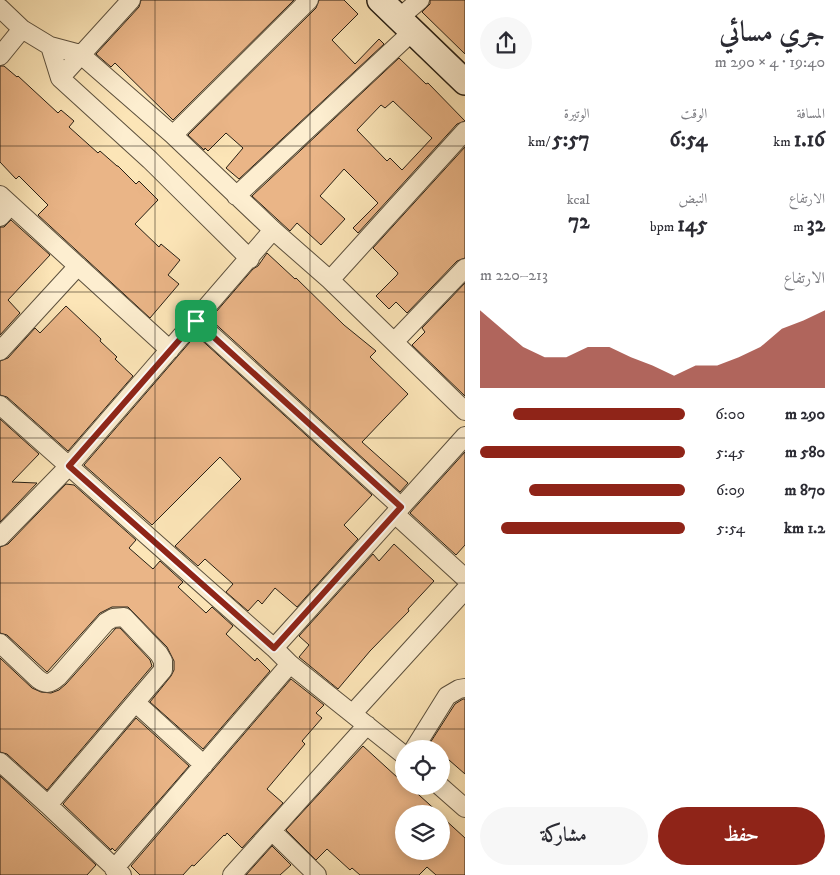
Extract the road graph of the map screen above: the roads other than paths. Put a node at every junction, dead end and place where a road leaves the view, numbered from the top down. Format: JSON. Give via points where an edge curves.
{"nodes":[{"id":1,"x":131,"y":0,"type":"edge"},
{"id":2,"x":309,"y":0,"type":"edge"},
{"id":3,"x":380,"y":0,"type":"edge"},
{"id":4,"x":420,"y":0,"type":"edge"},
{"id":5,"x":0,"y":8,"type":"edge"},
{"id":6,"x":406,"y":25,"type":"junction"},
{"id":7,"x":22,"y":29,"type":"junction"},
{"id":8,"x":50,"y":46,"type":"junction"},
{"id":9,"x":80,"y":54,"type":"junction"},
{"id":10,"x":0,"y":56,"type":"edge"},
{"id":11,"x":60,"y":78,"type":"junction"},
{"id":12,"x":465,"y":82,"type":"edge"},
{"id":13,"x":465,"y":131,"type":"edge"},
{"id":14,"x":172,"y":135,"type":"junction"},
{"id":15,"x":236,"y":196,"type":"junction"},
{"id":16,"x":4,"y":206,"type":"edge"},
{"id":17,"x":273,"y":230,"type":"junction"},
{"id":18,"x":250,"y":259,"type":"junction"},
{"id":19,"x":78,"y":266,"type":"junction"},
{"id":20,"x":465,"y":268,"type":"edge"},
{"id":21,"x":330,"y":280,"type":"junction"},
{"id":22,"x":196,"y":321,"type":"junction"},
{"id":23,"x":394,"y":342,"type":"junction"},
{"id":24,"x":170,"y":350,"type":"junction"},
{"id":25,"x":0,"y":352,"type":"edge"},
{"id":26,"x":0,"y":405,"type":"edge"},
{"id":27,"x":465,"y":411,"type":"edge"},
{"id":28,"x":465,"y":436,"type":"edge"},
{"id":29,"x":69,"y":466,"type":"junction"},
{"id":30,"x":398,"y":511,"type":"junction"},
{"id":31,"x":2,"y":533,"type":"edge"},
{"id":32,"x":465,"y":578,"type":"edge"},
{"id":33,"x":465,"y":590,"type":"edge"},
{"id":34,"x":0,"y":643,"type":"edge"},
{"id":35,"x":274,"y":648,"type":"junction"},
{"id":36,"x":290,"y":664,"type":"junction"},
{"id":37,"x":465,"y":688,"type":"edge"},
{"id":38,"x":136,"y":704,"type":"junction"},
{"id":39,"x":353,"y":713,"type":"junction"},
{"id":40,"x":367,"y":725,"type":"junction"},
{"id":41,"x":420,"y":740,"type":"edge"},
{"id":42,"x":395,"y":748,"type":"edge"},
{"id":43,"x":0,"y":762,"type":"edge"},
{"id":44,"x":204,"y":765,"type":"junction"},
{"id":45,"x":450,"y":795,"type":"edge"},
{"id":46,"x":48,"y":805,"type":"junction"},
{"id":47,"x":465,"y":808,"type":"edge"},
{"id":48,"x":272,"y":831,"type":"junction"},
{"id":49,"x":118,"y":872,"type":"edge"},
{"id":50,"x":232,"y":875,"type":"edge"},
{"id":51,"x":317,"y":875,"type":"edge"}],
"edges":[{"from":1,"to":9,"type":"street"},
{"from":2,"to":14,"type":"street"},
{"from":3,"to":6,"type":"street"},
{"from":4,"to":6,"type":"street"},
{"from":5,"to":7,"type":"street"},
{"from":6,"to":12,"type":"street"},
{"from":6,"to":15,"type":"street"},
{"from":7,"to":8,"type":"street"},
{"from":7,"to":10,"type":"street"},
{"from":8,"to":9,"type":"street"},
{"from":8,"to":11,"type":"street"},
{"from":9,"to":11,"type":"street"},
{"from":9,"to":14,"type":"street"},
{"from":11,"to":18,"type":"street","via":[[150,160]]},
{"from":13,"to":21,"type":"street"},
{"from":14,"to":15,"type":"street"},
{"from":15,"to":17,"type":"street"},
{"from":16,"to":19,"type":"street"},
{"from":17,"to":18,"type":"street"},
{"from":17,"to":21,"type":"street"},
{"from":18,"to":22,"type":"street"},
{"from":19,"to":24,"type":"street"},
{"from":19,"to":25,"type":"street"},
{"from":20,"to":23,"type":"street"},
{"from":21,"to":23,"type":"street"},
{"from":22,"to":24,"type":"street"},
{"from":22,"to":30,"type":"street"},
{"from":23,"to":27,"type":"street"},
{"from":24,"to":29,"type":"street"},
{"from":26,"to":29,"type":"street"},
{"from":28,"to":30,"type":"street"},
{"from":29,"to":31,"type":"street"},
{"from":29,"to":35,"type":"street"},
{"from":30,"to":32,"type":"street"},
{"from":30,"to":35,"type":"street"},
{"from":33,"to":39,"type":"street"},
{"from":34,"to":38,"type":"street","via":[[38,679],[48,683],[58,677],[106,622],[124,617],[159,654],[164,665]]},
{"from":35,"to":36,"type":"street"},
{"from":36,"to":39,"type":"street"},
{"from":36,"to":44,"type":"street"},
{"from":37,"to":41,"type":"street","via":[[447,696]]},
{"from":38,"to":44,"type":"street"},
{"from":38,"to":46,"type":"street"},
{"from":39,"to":40,"type":"street"},
{"from":40,"to":42,"type":"street"},
{"from":40,"to":48,"type":"street"},
{"from":43,"to":46,"type":"street"},
{"from":44,"to":49,"type":"street"},
{"from":45,"to":47,"type":"street"},
{"from":46,"to":49,"type":"street"},
{"from":48,"to":50,"type":"street"},
{"from":48,"to":51,"type":"street"}]}
